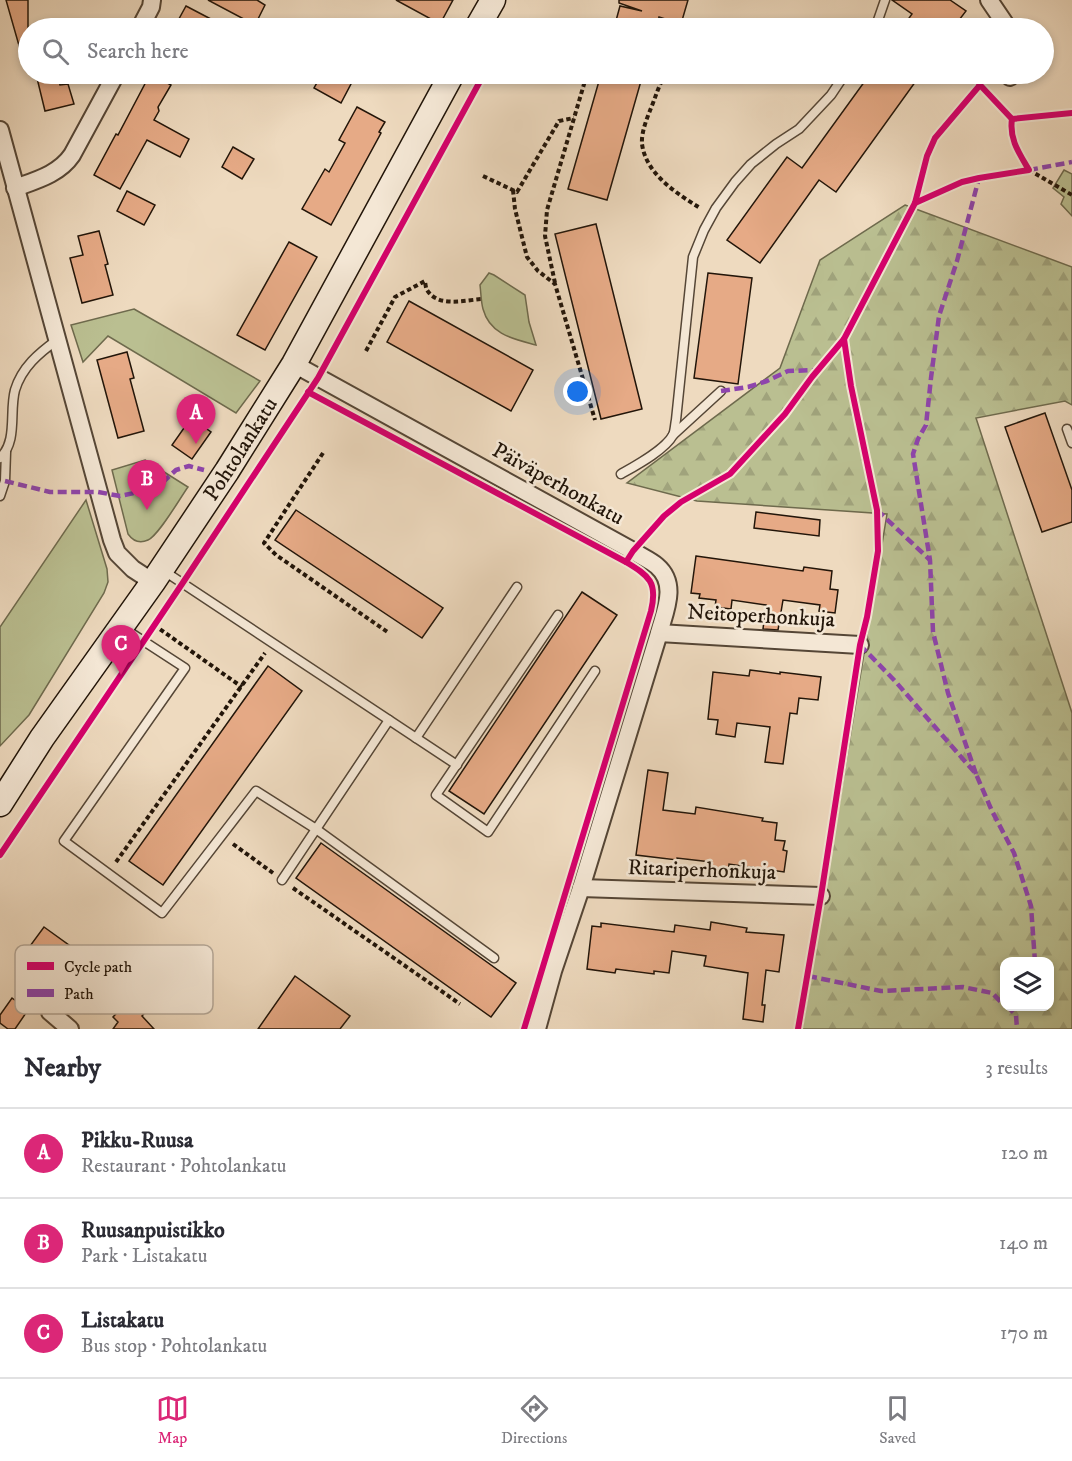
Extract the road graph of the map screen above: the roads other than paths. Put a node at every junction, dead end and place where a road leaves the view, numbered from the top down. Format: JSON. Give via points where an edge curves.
{"nodes":[{"id":1,"x":152,"y":0,"type":"edge"},
{"id":2,"x":493,"y":0,"type":"edge"},
{"id":3,"x":885,"y":0,"type":"edge"},
{"id":4,"x":989,"y":0,"type":"edge"},
{"id":5,"x":146,"y":18,"type":"edge"},
{"id":6,"x":483,"y":18,"type":"edge"},
{"id":7,"x":879,"y":18,"type":"edge"},
{"id":8,"x":1001,"y":18,"type":"edge"},
{"id":9,"x":111,"y":84,"type":"edge"},
{"id":10,"x":447,"y":84,"type":"edge"},
{"id":11,"x":838,"y":84,"type":"edge"},
{"id":12,"x":0,"y":130,"type":"edge"},
{"id":13,"x":15,"y":188,"type":"junction"},
{"id":14,"x":58,"y":339,"type":"junction"},
{"id":15,"x":294,"y":364,"type":"junction"},
{"id":16,"x":721,"y":391,"type":"dead end"},
{"id":17,"x":1067,"y":429,"type":"dead end"},
{"id":18,"x":673,"y":435,"type":"junction"},
{"id":19,"x":1072,"y":443,"type":"edge"},
{"id":20,"x":3,"y":455,"type":"edge"},
{"id":21,"x":621,"y":474,"type":"dead end"},
{"id":22,"x":0,"y":496,"type":"edge"},
{"id":23,"x":157,"y":576,"type":"junction"},
{"id":24,"x":517,"y":587,"type":"dead end"},
{"id":25,"x":558,"y":615,"type":"dead end"},
{"id":26,"x":121,"y":627,"type":"junction"},
{"id":27,"x":659,"y":633,"type":"junction"},
{"id":28,"x":860,"y":645,"type":"dead end"},
{"id":29,"x":596,"y":671,"type":"dead end"},
{"id":30,"x":389,"y":720,"type":"junction"},
{"id":31,"x":416,"y":738,"type":"junction"},
{"id":32,"x":457,"y":765,"type":"junction"},
{"id":33,"x":0,"y":804,"type":"edge"},
{"id":34,"x":316,"y":829,"type":"junction"},
{"id":35,"x":282,"y":880,"type":"road end"},
{"id":36,"x":581,"y":888,"type":"junction"},
{"id":37,"x":821,"y":896,"type":"dead end"},
{"id":38,"x":494,"y":958,"type":"dead end"},
{"id":39,"x":52,"y":1014,"type":"edge"},
{"id":40,"x":69,"y":1029,"type":"edge"},
{"id":41,"x":537,"y":1029,"type":"edge"}],
"edges":[{"from":1,"to":5,"type":"street"},
{"from":2,"to":6,"type":"main road"},
{"from":3,"to":7,"type":"lane"},
{"from":4,"to":8,"type":"street"},
{"from":9,"to":13,"type":"street","via":[[64,166]]},
{"from":10,"to":15,"type":"main road","name":"Pohtolankatu"},
{"from":11,"to":18,"type":"lane","via":[[799,129],[751,164],[704,230],[693,257]]},
{"from":12,"to":13,"type":"street"},
{"from":13,"to":14,"type":"street"},
{"from":14,"to":20,"type":"lane","via":[[33,359],[20,378],[11,436]]},
{"from":14,"to":23,"type":"street","via":[[117,553],[133,569]]},
{"from":15,"to":23,"type":"main road","name":"Pohtolankatu"},
{"from":15,"to":27,"type":"street","name":"Päiväperhonkatu","via":[[658,567],[669,587]]},
{"from":16,"to":18,"type":"lane"},
{"from":17,"to":19,"type":"lane"},
{"from":18,"to":21,"type":"lane","via":[[661,448]]},
{"from":20,"to":22,"type":"lane"},
{"from":23,"to":26,"type":"main road","name":"Pohtolankatu"},
{"from":23,"to":30,"type":"lane","via":[[273,643]]},
{"from":24,"to":31,"type":"lane"},
{"from":25,"to":32,"type":"lane"},
{"from":26,"to":33,"type":"main road","name":"Pohtolankatu"},
{"from":26,"to":34,"type":"lane","via":[[185,668],[64,840],[162,913],[256,791]]},
{"from":27,"to":28,"type":"street","name":"Neitoperhonkuja"},
{"from":27,"to":36,"type":"street","name":"Päiväperhonkatu"},
{"from":29,"to":32,"type":"lane","via":[[488,832],[436,795]]},
{"from":30,"to":31,"type":"lane"},
{"from":30,"to":34,"type":"lane"},
{"from":31,"to":32,"type":"lane"},
{"from":34,"to":35,"type":"lane"},
{"from":34,"to":38,"type":"lane"},
{"from":36,"to":37,"type":"street","name":"Ritariperhonkuja"},
{"from":36,"to":41,"type":"street","name":"Päiväperhonkatu"},
{"from":39,"to":40,"type":"street"}]}
